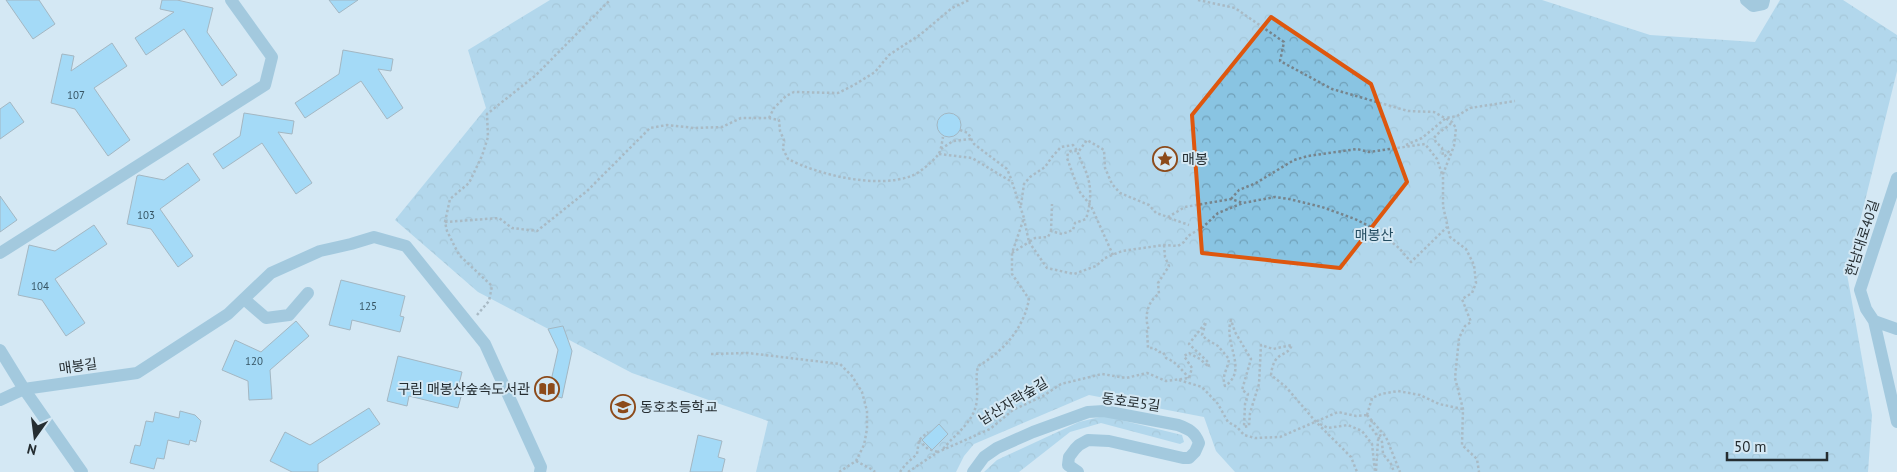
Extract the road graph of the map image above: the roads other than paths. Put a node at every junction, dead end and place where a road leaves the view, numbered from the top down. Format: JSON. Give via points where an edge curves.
{"nodes":[{"id":1,"x":231,"y":0,"type":"edge"},
{"id":2,"x":1746,"y":0,"type":"edge"},
{"id":3,"x":1764,"y":0,"type":"edge"},
{"id":4,"x":1897,"y":178,"type":"edge"},
{"id":5,"x":0,"y":253,"type":"edge"},
{"id":6,"x":308,"y":294,"type":"dead end"},
{"id":7,"x":244,"y":299,"type":"junction"},
{"id":8,"x":1874,"y":321,"type":"junction"},
{"id":9,"x":1897,"y":329,"type":"edge"},
{"id":10,"x":0,"y":350,"type":"edge"},
{"id":11,"x":24,"y":389,"type":"junction"},
{"id":12,"x":0,"y":400,"type":"edge"},
{"id":13,"x":1897,"y":422,"type":"edge"},
{"id":14,"x":1075,"y":471,"type":"edge"},
{"id":15,"x":82,"y":472,"type":"edge"},
{"id":16,"x":540,"y":472,"type":"edge"},
{"id":17,"x":974,"y":472,"type":"edge"},
{"id":18,"x":1059,"y":472,"type":"edge"}],
"edges":[{"from":1,"to":5,"type":"street","via":[[272,57],[265,85]]},
{"from":2,"to":3,"type":"street","via":[[1753,6],[1763,4]]},
{"from":4,"to":8,"type":"street","name":"한남대로40길","via":[[1860,290]]},
{"from":6,"to":7,"type":"street","via":[[288,316],[266,318]]},
{"from":7,"to":11,"type":"street","name":"매봉길","via":[[228,314],[137,373]]},
{"from":7,"to":16,"type":"street","via":[[271,272],[320,250],[374,237],[406,246],[485,344],[541,467]]},
{"from":8,"to":9,"type":"street"},
{"from":8,"to":13,"type":"street","name":"한남대로40길"},
{"from":10,"to":11,"type":"street"},
{"from":11,"to":12,"type":"street","name":"매봉길"},
{"from":11,"to":15,"type":"street"},
{"from":14,"to":17,"type":"street","name":"동호로5길","via":[[1068,465],[1069,457],[1079,444],[1088,440],[1109,441],[1189,458],[1199,443],[1196,435],[1178,425],[1104,411],[1088,412],[997,448],[984,457]]},
{"from":14,"to":18,"type":"street"}]}
